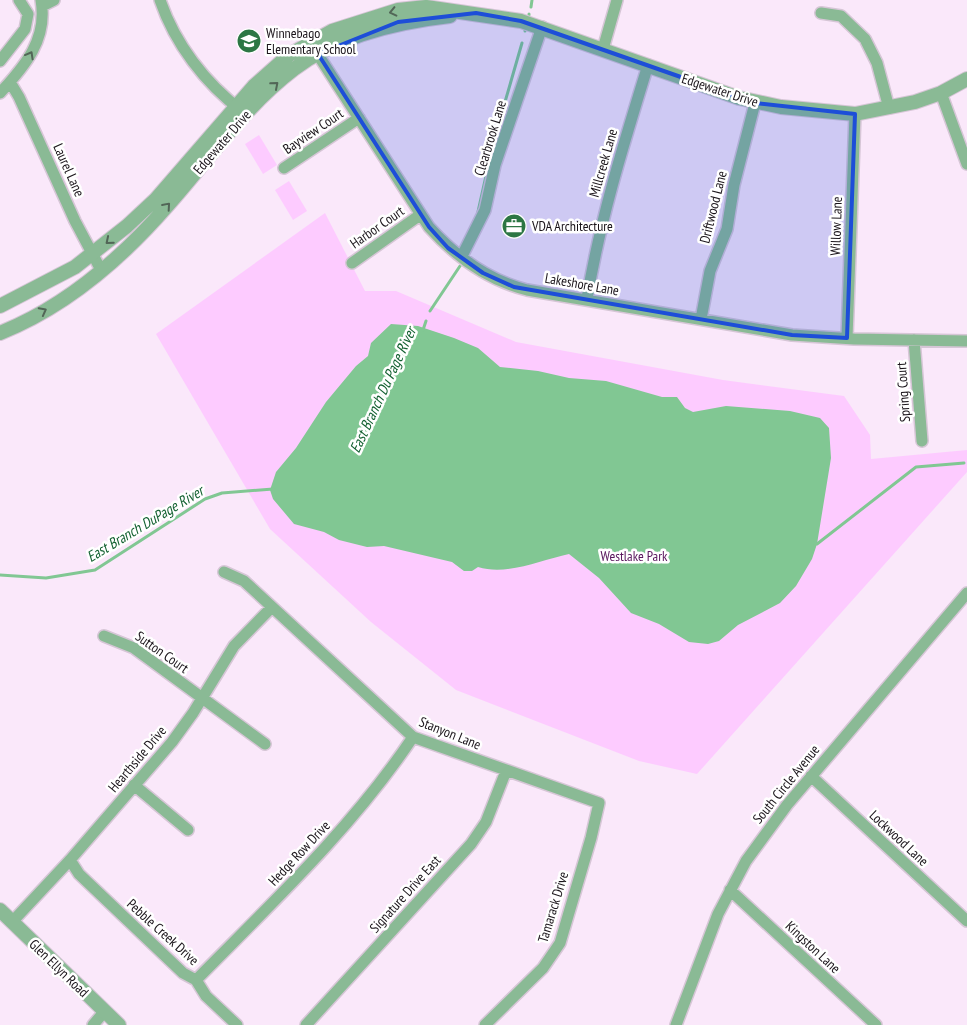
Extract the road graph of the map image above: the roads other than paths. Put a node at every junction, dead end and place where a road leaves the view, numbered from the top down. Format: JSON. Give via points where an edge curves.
{"nodes":[{"id":1,"x":19,"y":0,"type":"edge"},
{"id":2,"x":54,"y":0,"type":"edge"},
{"id":3,"x":160,"y":0,"type":"edge"},
{"id":4,"x":617,"y":0,"type":"edge"},
{"id":5,"x":41,"y":3,"type":"edge"},
{"id":6,"x":821,"y":13,"type":"dead end"},
{"id":7,"x":542,"y":27,"type":"junction"},
{"id":8,"x":314,"y":49,"type":"junction"},
{"id":9,"x":604,"y":49,"type":"junction"},
{"id":10,"x":0,"y":61,"type":"edge"},
{"id":11,"x":648,"y":65,"type":"junction"},
{"id":12,"x":967,"y":79,"type":"edge"},
{"id":13,"x":10,"y":82,"type":"junction"},
{"id":14,"x":0,"y":93,"type":"edge"},
{"id":15,"x":940,"y":93,"type":"junction"},
{"id":16,"x":754,"y":103,"type":"junction"},
{"id":17,"x":889,"y":108,"type":"junction"},
{"id":18,"x":241,"y":110,"type":"junction"},
{"id":19,"x":855,"y":114,"type":"junction"},
{"id":20,"x":359,"y":118,"type":"junction"},
{"id":21,"x":967,"y":164,"type":"edge"},
{"id":22,"x":284,"y":168,"type":"dead end"},
{"id":23,"x":420,"y":215,"type":"junction"},
{"id":24,"x":93,"y":255,"type":"junction"},
{"id":25,"x":462,"y":256,"type":"junction"},
{"id":26,"x":352,"y":263,"type":"dead end"},
{"id":27,"x":101,"y":270,"type":"junction"},
{"id":28,"x":586,"y":299,"type":"junction"},
{"id":29,"x":0,"y":306,"type":"edge"},
{"id":30,"x":702,"y":319,"type":"junction"},
{"id":31,"x":0,"y":333,"type":"edge"},
{"id":32,"x":847,"y":338,"type":"junction"},
{"id":33,"x":914,"y":340,"type":"junction"},
{"id":34,"x":967,"y":341,"type":"edge"},
{"id":35,"x":922,"y":441,"type":"dead end"},
{"id":36,"x":224,"y":572,"type":"dead end"},
{"id":37,"x":967,"y":593,"type":"edge"},
{"id":38,"x":272,"y":607,"type":"junction"},
{"id":39,"x":104,"y":636,"type":"dead end"},
{"id":40,"x":202,"y":697,"type":"junction"},
{"id":41,"x":413,"y":737,"type":"junction"},
{"id":42,"x":265,"y":744,"type":"dead end"},
{"id":43,"x":506,"y":771,"type":"junction"},
{"id":44,"x":811,"y":776,"type":"junction"},
{"id":45,"x":134,"y":785,"type":"junction"},
{"id":46,"x":599,"y":803,"type":"joint"},
{"id":47,"x":188,"y":830,"type":"dead end"},
{"id":48,"x":70,"y":860,"type":"junction"},
{"id":49,"x":730,"y":890,"type":"junction"},
{"id":50,"x":0,"y":910,"type":"edge"},
{"id":51,"x":967,"y":921,"type":"edge"},
{"id":52,"x":12,"y":922,"type":"junction"},
{"id":53,"x":196,"y":980,"type":"junction"},
{"id":54,"x":104,"y":1012,"type":"junction"},
{"id":55,"x":93,"y":1025,"type":"edge"},
{"id":56,"x":119,"y":1025,"type":"edge"},
{"id":57,"x":237,"y":1025,"type":"edge"},
{"id":58,"x":306,"y":1025,"type":"edge"},
{"id":59,"x":485,"y":1025,"type":"edge"},
{"id":60,"x":676,"y":1025,"type":"edge"},
{"id":61,"x":876,"y":1025,"type":"edge"}],
"edges":[{"from":1,"to":10,"type":"street","via":[[28,14],[26,29]]},
{"from":2,"to":5,"type":"street"},
{"from":3,"to":18,"type":"street","via":[[185,51],[212,84]]},
{"from":4,"to":9,"type":"street"},
{"from":13,"to":5,"type":"street","one_way":true,"via":[[22,68],[42,29]]},
{"from":6,"to":17,"type":"street","via":[[841,16],[865,39],[877,63]]},
{"from":7,"to":8,"type":"street","name":"Edgewater Drive","via":[[476,13],[426,7],[398,10],[332,31]]},
{"from":7,"to":9,"type":"street","name":"Edgewater Drive"},
{"from":7,"to":25,"type":"street","name":"Clearbrook Lane","via":[[495,165],[485,210]]},
{"from":8,"to":18,"type":"street","name":"Edgewater Drive","via":[[289,55]]},
{"from":8,"to":20,"type":"street","name":"Lakeshore Lane"},
{"from":9,"to":11,"type":"street","name":"Edgewater Drive"},
{"from":11,"to":16,"type":"street","name":"Edgewater Drive"},
{"from":11,"to":28,"type":"street","name":"Millcreek Lane","via":[[603,216]]},
{"from":12,"to":15,"type":"street","name":"Edgewater Drive"},
{"from":13,"to":14,"type":"street"},
{"from":13,"to":24,"type":"street","name":"Laurel Lane"},
{"from":15,"to":17,"type":"street","name":"Edgewater Drive"},
{"from":15,"to":21,"type":"street"},
{"from":16,"to":19,"type":"street","name":"Edgewater Drive"},
{"from":16,"to":30,"type":"street","name":"Driftwood Lane","via":[[727,229],[710,271]]},
{"from":17,"to":19,"type":"street","name":"Edgewater Drive"},
{"from":18,"to":24,"type":"street","name":"Edgewater Drive","one_way":true,"via":[[156,199]]},
{"from":27,"to":18,"type":"street","name":"Edgewater Drive","one_way":true,"via":[[140,237]]},
{"from":19,"to":32,"type":"street","name":"Willow Lane"},
{"from":20,"to":22,"type":"street","name":"Bayview Court"},
{"from":20,"to":23,"type":"street","name":"Lakeshore Lane"},
{"from":23,"to":25,"type":"street","name":"Lakeshore Lane","via":[[448,248]]},
{"from":23,"to":26,"type":"street","name":"Harbor Court"},
{"from":24,"to":27,"type":"street","name":"Laurel Lane"},
{"from":24,"to":29,"type":"street","name":"Edgewater Drive"},
{"from":25,"to":28,"type":"street","name":"Lakeshore Lane","via":[[473,268],[514,287]]},
{"from":31,"to":27,"type":"street","name":"Edgewater Drive","one_way":true,"via":[[58,302]]},
{"from":28,"to":30,"type":"street","name":"Lakeshore Lane"},
{"from":30,"to":32,"type":"street","name":"Lakeshore Lane","via":[[792,335]]},
{"from":32,"to":33,"type":"street","name":"Lakeshore Lane"},
{"from":33,"to":34,"type":"street","name":"Lakeshore Lane"},
{"from":33,"to":35,"type":"street","name":"Spring Court"},
{"from":36,"to":38,"type":"street","name":"Stanyon Lane","via":[[244,581]]},
{"from":37,"to":44,"type":"street","name":"South Circle Avenue"},
{"from":38,"to":40,"type":"street","name":"Hearthside Drive","via":[[234,646]]},
{"from":38,"to":41,"type":"street","name":"Stanyon Lane"},
{"from":39,"to":40,"type":"street","name":"Sutton Court","via":[[134,648]]},
{"from":40,"to":42,"type":"street","name":"Sutton Court"},
{"from":40,"to":45,"type":"street","name":"Hearthside Drive","via":[[172,742]]},
{"from":41,"to":43,"type":"street","name":"Stanyon Lane"},
{"from":41,"to":53,"type":"street","name":"Hedge Row Drive","via":[[368,801],[269,908]]},
{"from":43,"to":46,"type":"street","name":"Stanyon Lane"},
{"from":43,"to":58,"type":"street","name":"Signature Drive East","via":[[486,822],[471,844]]},
{"from":44,"to":49,"type":"street","name":"South Circle Avenue","via":[[764,834]]},
{"from":44,"to":51,"type":"street","name":"Lockwood Lane"},
{"from":45,"to":47,"type":"street"},
{"from":45,"to":48,"type":"street","name":"Hearthside Drive"},
{"from":46,"to":59,"type":"street","name":"Tamarack Drive","via":[[560,943],[543,968]]},
{"from":48,"to":52,"type":"street","name":"Hearthside Drive"},
{"from":48,"to":53,"type":"street","name":"Pebble Creek Drive","via":[[79,874],[183,974]]},
{"from":49,"to":60,"type":"street","name":"South Circle Avenue","via":[[704,947]]},
{"from":49,"to":61,"type":"street","name":"Kingston Lane"},
{"from":50,"to":52,"type":"street","name":"Glen Ellyn Road"},
{"from":52,"to":54,"type":"street","name":"Glen Ellyn Road"},
{"from":53,"to":57,"type":"street","name":"Pebble Creek Drive","via":[[206,996]]},
{"from":54,"to":55,"type":"street"},
{"from":54,"to":56,"type":"street","name":"Glen Ellyn Road"}]}
